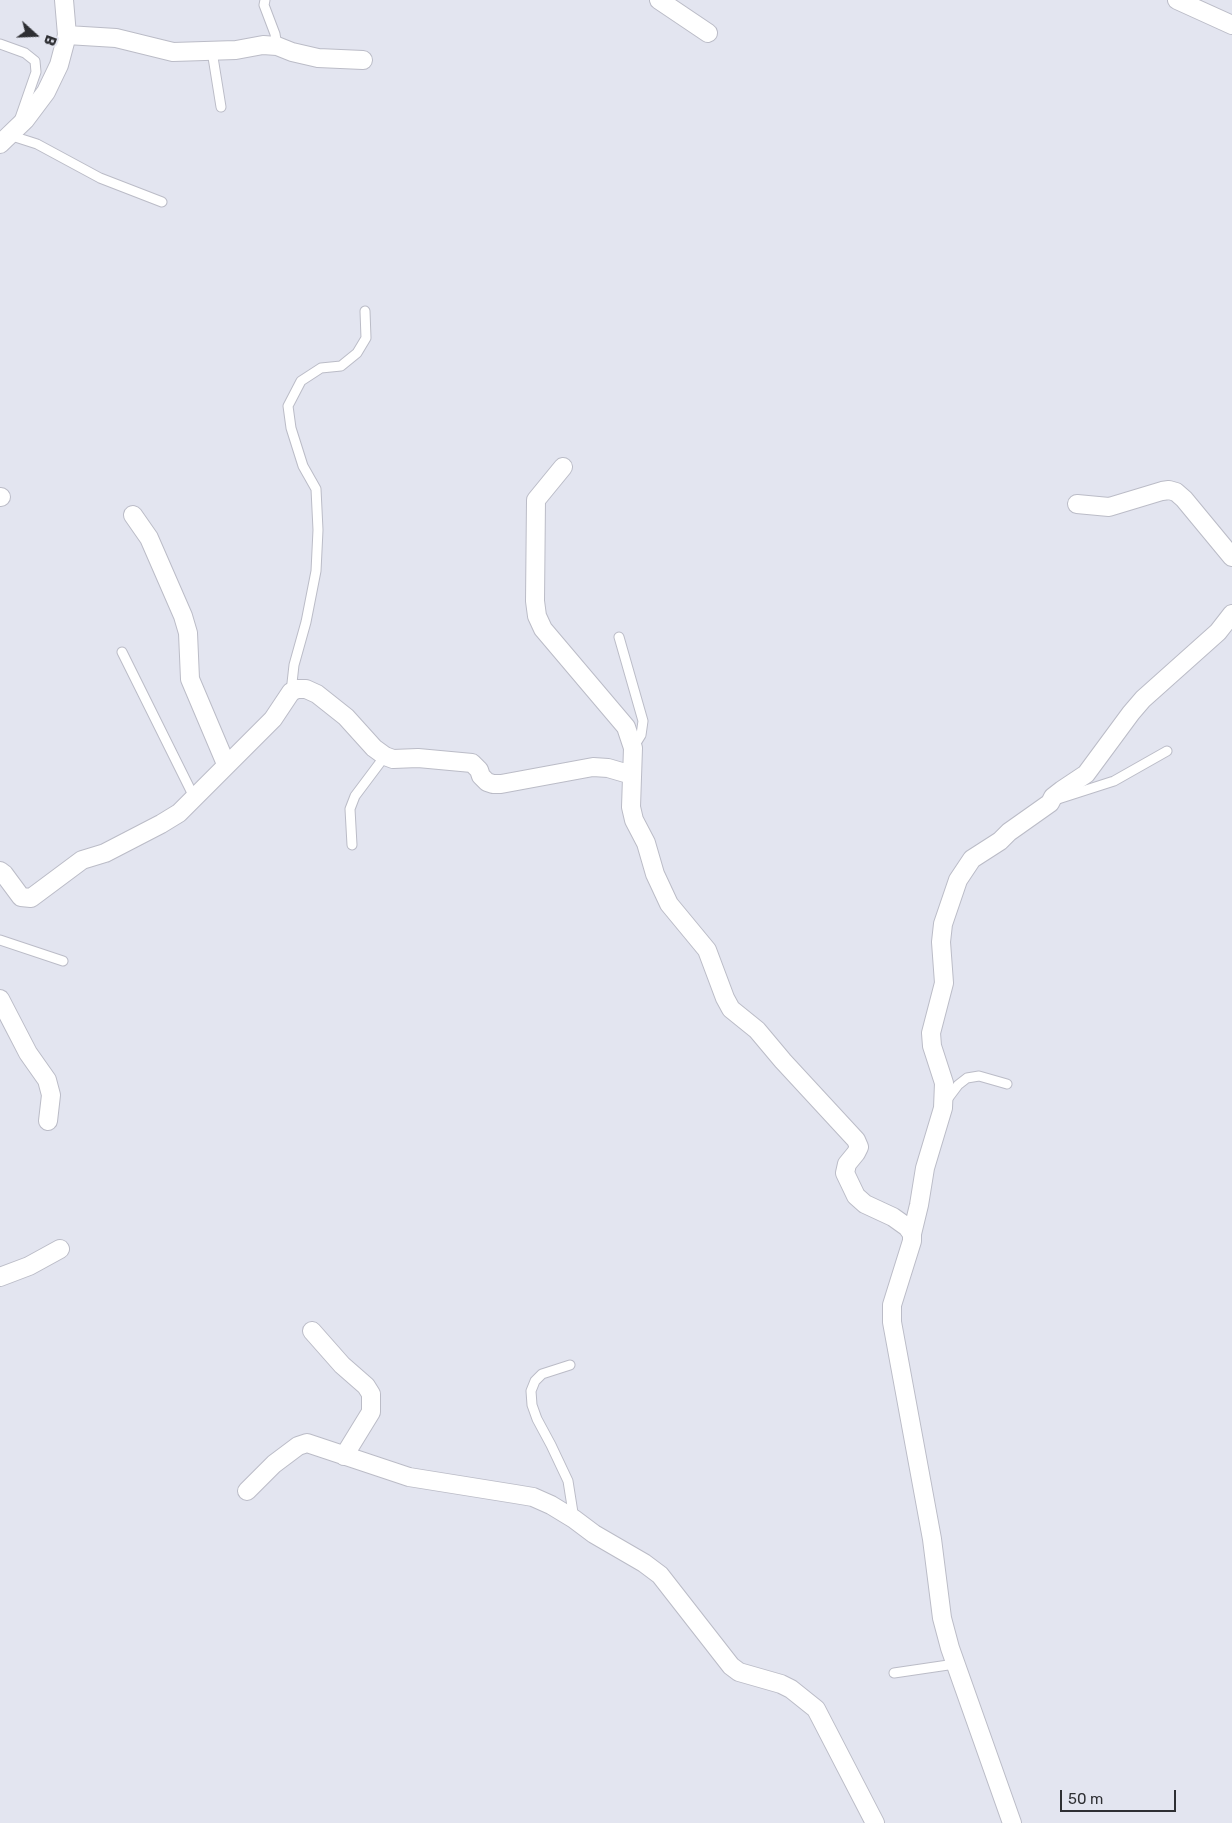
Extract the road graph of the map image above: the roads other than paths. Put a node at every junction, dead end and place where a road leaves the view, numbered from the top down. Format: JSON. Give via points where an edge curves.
{"nodes":[{"id":1,"x":64,"y":0,"type":"edge"},
{"id":2,"x":265,"y":0,"type":"edge"},
{"id":3,"x":659,"y":0,"type":"edge"},
{"id":4,"x":1178,"y":0,"type":"edge"},
{"id":5,"x":1232,"y":25,"type":"edge"},
{"id":6,"x":708,"y":33,"type":"dead end"},
{"id":7,"x":67,"y":35,"type":"junction"},
{"id":8,"x":0,"y":44,"type":"edge"},
{"id":9,"x":277,"y":46,"type":"junction"},
{"id":10,"x":212,"y":51,"type":"junction"},
{"id":11,"x":363,"y":60,"type":"dead end"},
{"id":12,"x":222,"y":107,"type":"dead end"},
{"id":13,"x":9,"y":136,"type":"edge"},
{"id":14,"x":162,"y":202,"type":"dead end"},
{"id":15,"x":365,"y":311,"type":"dead end"},
{"id":16,"x":563,"y":467,"type":"dead end"},
{"id":17,"x":1077,"y":504,"type":"dead end"},
{"id":18,"x":133,"y":515,"type":"dead end"},
{"id":19,"x":1232,"y":557,"type":"edge"},
{"id":20,"x":1232,"y":614,"type":"edge"},
{"id":21,"x":620,"y":637,"type":"dead end"},
{"id":22,"x":122,"y":652,"type":"dead end"},
{"id":23,"x":291,"y":692,"type":"junction"},
{"id":24,"x":633,"y":748,"type":"junction"},
{"id":25,"x":1167,"y":751,"type":"dead end"},
{"id":26,"x":385,"y":756,"type":"junction"},
{"id":27,"x":226,"y":764,"type":"junction"},
{"id":28,"x":632,"y":775,"type":"junction"},
{"id":29,"x":194,"y":797,"type":"junction"},
{"id":30,"x":1050,"y":802,"type":"junction"},
{"id":31,"x":352,"y":845,"type":"dead end"},
{"id":32,"x":0,"y":871,"type":"edge"},
{"id":33,"x":0,"y":940,"type":"edge"},
{"id":34,"x":63,"y":960,"type":"dead end"},
{"id":35,"x":0,"y":999,"type":"edge"},
{"id":36,"x":1007,"y":1084,"type":"dead end"},
{"id":37,"x":943,"y":1108,"type":"junction"},
{"id":38,"x":48,"y":1121,"type":"dead end"},
{"id":39,"x":912,"y":1234,"type":"junction"},
{"id":40,"x":60,"y":1249,"type":"dead end"},
{"id":41,"x":0,"y":1277,"type":"edge"},
{"id":42,"x":312,"y":1331,"type":"dead end"},
{"id":43,"x":570,"y":1365,"type":"dead end"},
{"id":44,"x":344,"y":1456,"type":"junction"},
{"id":45,"x":247,"y":1491,"type":"dead end"},
{"id":46,"x":574,"y":1519,"type":"junction"},
{"id":47,"x":956,"y":1664,"type":"junction"},
{"id":48,"x":894,"y":1673,"type":"dead end"},
{"id":49,"x":875,"y":1823,"type":"edge"},
{"id":50,"x":1012,"y":1823,"type":"edge"}],
"edges":[{"from":1,"to":7,"type":"street"},
{"from":2,"to":9,"type":"lane"},
{"from":3,"to":6,"type":"street"},
{"from":4,"to":5,"type":"street"},
{"from":7,"to":10,"type":"street","via":[[116,38],[172,52]]},
{"from":7,"to":13,"type":"street","via":[[59,64],[46,92]]},
{"from":8,"to":13,"type":"lane","via":[[25,53],[35,61],[36,72]]},
{"from":9,"to":10,"type":"street"},
{"from":9,"to":11,"type":"street","via":[[318,58]]},
{"from":10,"to":12,"type":"lane"},
{"from":13,"to":14,"type":"lane","via":[[38,144],[100,178]]},
{"from":15,"to":23,"type":"lane","via":[[366,338],[357,353],[341,366],[321,368],[301,381],[288,406],[290,428],[316,489],[318,530],[316,571],[294,665]]},
{"from":16,"to":24,"type":"street","via":[[536,500],[534,601],[537,616],[543,629],[626,727]]},
{"from":17,"to":19,"type":"street","via":[[1109,507],[1162,491],[1176,492]]},
{"from":18,"to":27,"type":"street","via":[[149,538],[183,616],[188,633],[190,679]]},
{"from":20,"to":30,"type":"street","via":[[1218,632],[1143,699],[1086,774]]},
{"from":21,"to":24,"type":"lane","via":[[643,721],[641,735]]},
{"from":22,"to":29,"type":"lane"},
{"from":23,"to":26,"type":"street","via":[[306,689],[317,694],[346,717]]},
{"from":23,"to":27,"type":"street","via":[[273,718]]},
{"from":24,"to":28,"type":"street"},
{"from":25,"to":30,"type":"lane","via":[[1114,781]]},
{"from":26,"to":28,"type":"street","via":[[472,764],[487,782],[493,784],[593,767]]},
{"from":26,"to":31,"type":"lane","via":[[354,796],[350,809]]},
{"from":27,"to":29,"type":"street"},
{"from":28,"to":39,"type":"street","via":[[634,820],[646,842],[655,874],[669,904],[707,950],[731,1009],[757,1030],[856,1140],[859,1147],[844,1173],[856,1196],[865,1204],[894,1217]]},
{"from":29,"to":32,"type":"street","via":[[161,824],[105,853],[82,860],[31,898],[21,897]]},
{"from":30,"to":37,"type":"street","via":[[972,859],[948,904],[941,942],[944,983],[932,1032],[932,1046],[944,1083]]},
{"from":33,"to":34,"type":"lane"},
{"from":35,"to":38,"type":"street","via":[[47,1080],[51,1095]]},
{"from":36,"to":37,"type":"lane","via":[[979,1076],[967,1078],[958,1084]]},
{"from":37,"to":39,"type":"street","via":[[925,1168]]},
{"from":39,"to":47,"type":"street","via":[[892,1305],[892,1322],[932,1539],[942,1618]]},
{"from":40,"to":41,"type":"street"},
{"from":42,"to":44,"type":"street","via":[[371,1394],[371,1412]]},
{"from":43,"to":46,"type":"lane","via":[[542,1374],[531,1391],[537,1419],[568,1481]]},
{"from":44,"to":45,"type":"street","via":[[307,1443],[298,1446]]},
{"from":44,"to":46,"type":"street","via":[[409,1477],[533,1497]]},
{"from":46,"to":49,"type":"street","via":[[660,1575],[730,1666],[739,1672],[782,1684],[816,1709]]},
{"from":47,"to":48,"type":"lane"},
{"from":47,"to":50,"type":"street"}]}
